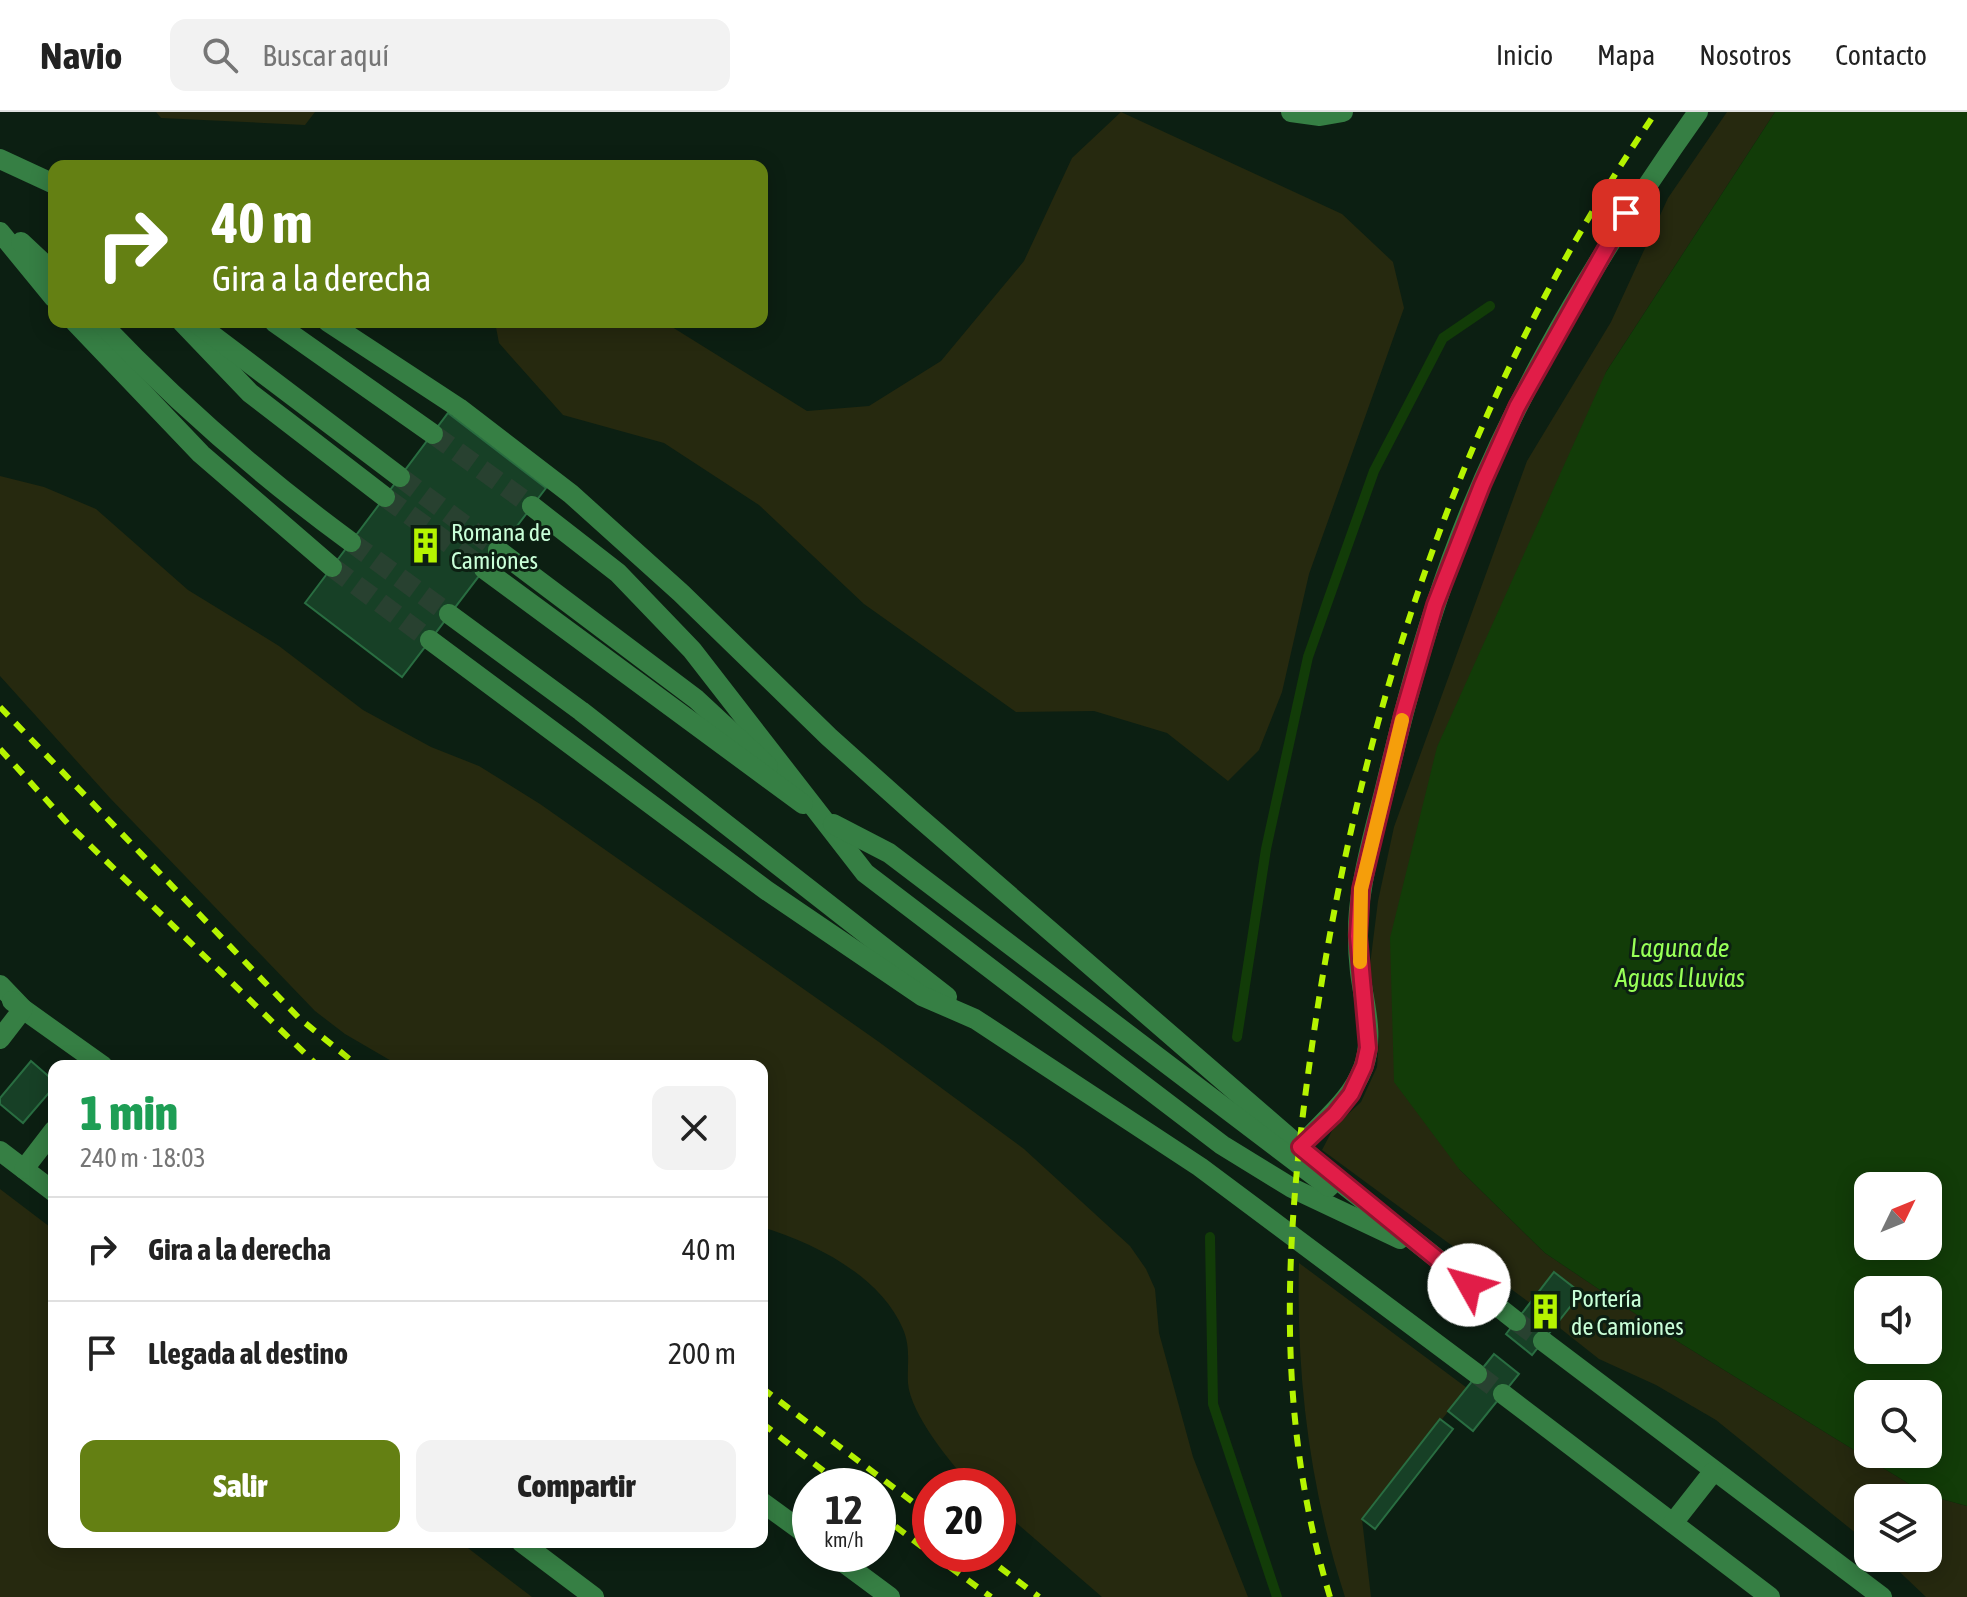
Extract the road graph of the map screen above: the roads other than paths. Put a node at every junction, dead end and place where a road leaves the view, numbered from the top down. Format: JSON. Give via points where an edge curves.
{"nodes":[{"id":1,"x":1291,"y":112,"type":"edge"},
{"id":2,"x":1343,"y":112,"type":"edge"},
{"id":3,"x":1698,"y":112,"type":"edge"},
{"id":4,"x":0,"y":159,"type":"edge"},
{"id":5,"x":48,"y":181,"type":"edge"},
{"id":6,"x":0,"y":224,"type":"edge"},
{"id":7,"x":0,"y":232,"type":"edge"},
{"id":8,"x":48,"y":268,"type":"edge"},
{"id":9,"x":48,"y":291,"type":"edge"},
{"id":10,"x":81,"y":328,"type":"edge"},
{"id":11,"x":106,"y":328,"type":"edge"},
{"id":12,"x":188,"y":328,"type":"edge"},
{"id":13,"x":203,"y":328,"type":"edge"},
{"id":14,"x":283,"y":328,"type":"edge"},
{"id":15,"x":337,"y":328,"type":"edge"},
{"id":16,"x":433,"y":434,"type":"tunnel mouth"},
{"id":17,"x":400,"y":477,"type":"tunnel mouth"},
{"id":18,"x":385,"y":497,"type":"tunnel mouth"},
{"id":19,"x":532,"y":506,"type":"tunnel mouth"},
{"id":20,"x":351,"y":542,"type":"tunnel mouth"},
{"id":21,"x":498,"y":550,"type":"tunnel mouth"},
{"id":22,"x":332,"y":567,"type":"tunnel mouth"},
{"id":23,"x":484,"y":569,"type":"tunnel mouth"},
{"id":24,"x":449,"y":614,"type":"tunnel mouth"},
{"id":25,"x":430,"y":640,"type":"tunnel mouth"},
{"id":26,"x":826,"y":820,"type":"junction"},
{"id":27,"x":0,"y":985,"type":"edge"},
{"id":28,"x":0,"y":995,"type":"edge"},
{"id":29,"x":23,"y":1009,"type":"junction"},
{"id":30,"x":975,"y":1019,"type":"junction"},
{"id":31,"x":0,"y":1039,"type":"edge"},
{"id":32,"x":95,"y":1060,"type":"edge"},
{"id":33,"x":48,"y":1138,"type":"edge"},
{"id":34,"x":1300,"y":1147,"type":"junction"},
{"id":35,"x":0,"y":1151,"type":"edge"},
{"id":36,"x":24,"y":1169,"type":"junction"},
{"id":37,"x":48,"y":1187,"type":"edge"},
{"id":38,"x":1423,"y":1249,"type":"junction"},
{"id":39,"x":1516,"y":1321,"type":"tunnel mouth"},
{"id":40,"x":1543,"y":1341,"type":"tunnel mouth"},
{"id":41,"x":1477,"y":1374,"type":"tunnel mouth"},
{"id":42,"x":1503,"y":1394,"type":"tunnel mouth"},
{"id":43,"x":1713,"y":1472,"type":"junction"},
{"id":44,"x":768,"y":1506,"type":"edge"},
{"id":45,"x":1673,"y":1523,"type":"junction"},
{"id":46,"x":792,"y":1524,"type":"edge"},
{"id":47,"x":529,"y":1548,"type":"edge"},
{"id":48,"x":856,"y":1572,"type":"edge"},
{"id":49,"x":594,"y":1597,"type":"edge"},
{"id":50,"x":890,"y":1597,"type":"edge"},
{"id":51,"x":1770,"y":1597,"type":"edge"},
{"id":52,"x":1882,"y":1597,"type":"edge"}],
"edges":[{"from":1,"to":2,"type":"lane"},
{"from":3,"to":34,"type":"lane","via":[[1626,213],[1517,407],[1435,605],[1361,889],[1358,936],[1368,1048],[1364,1066],[1351,1094]]},
{"from":4,"to":5,"type":"lane"},
{"from":6,"to":8,"type":"lane"},
{"from":7,"to":9,"type":"lane"},
{"from":10,"to":22,"type":"lane","via":[[201,454]]},
{"from":11,"to":20,"type":"lane","via":[[202,423]]},
{"from":12,"to":18,"type":"lane","via":[[250,393]]},
{"from":13,"to":17,"type":"lane"},
{"from":14,"to":16,"type":"lane"},
{"from":15,"to":34,"type":"lane","via":[[459,408],[571,494],[829,737]]},
{"from":19,"to":26,"type":"lane","via":[[618,573],[656,611]]},
{"from":21,"to":26,"type":"lane","via":[[696,699]]},
{"from":23,"to":26,"type":"lane"},
{"from":24,"to":30,"type":"lane"},
{"from":25,"to":30,"type":"lane","via":[[779,899],[922,996]]},
{"from":26,"to":38,"type":"lane","via":[[889,853],[1313,1176]]},
{"from":26,"to":38,"type":"lane","via":[[865,873],[1222,1145],[1292,1188]]},
{"from":27,"to":29,"type":"lane"},
{"from":28,"to":29,"type":"lane"},
{"from":29,"to":31,"type":"lane"},
{"from":29,"to":32,"type":"lane"},
{"from":30,"to":41,"type":"lane","via":[[1200,1167]]},
{"from":33,"to":36,"type":"lane"},
{"from":34,"to":38,"type":"lane"},
{"from":35,"to":36,"type":"lane"},
{"from":36,"to":37,"type":"lane"},
{"from":38,"to":39,"type":"lane"},
{"from":40,"to":43,"type":"lane"},
{"from":42,"to":45,"type":"lane"},
{"from":43,"to":45,"type":"lane"},
{"from":43,"to":52,"type":"lane"},
{"from":44,"to":46,"type":"lane"},
{"from":45,"to":51,"type":"lane"},
{"from":47,"to":49,"type":"lane"},
{"from":48,"to":50,"type":"lane"}]}
